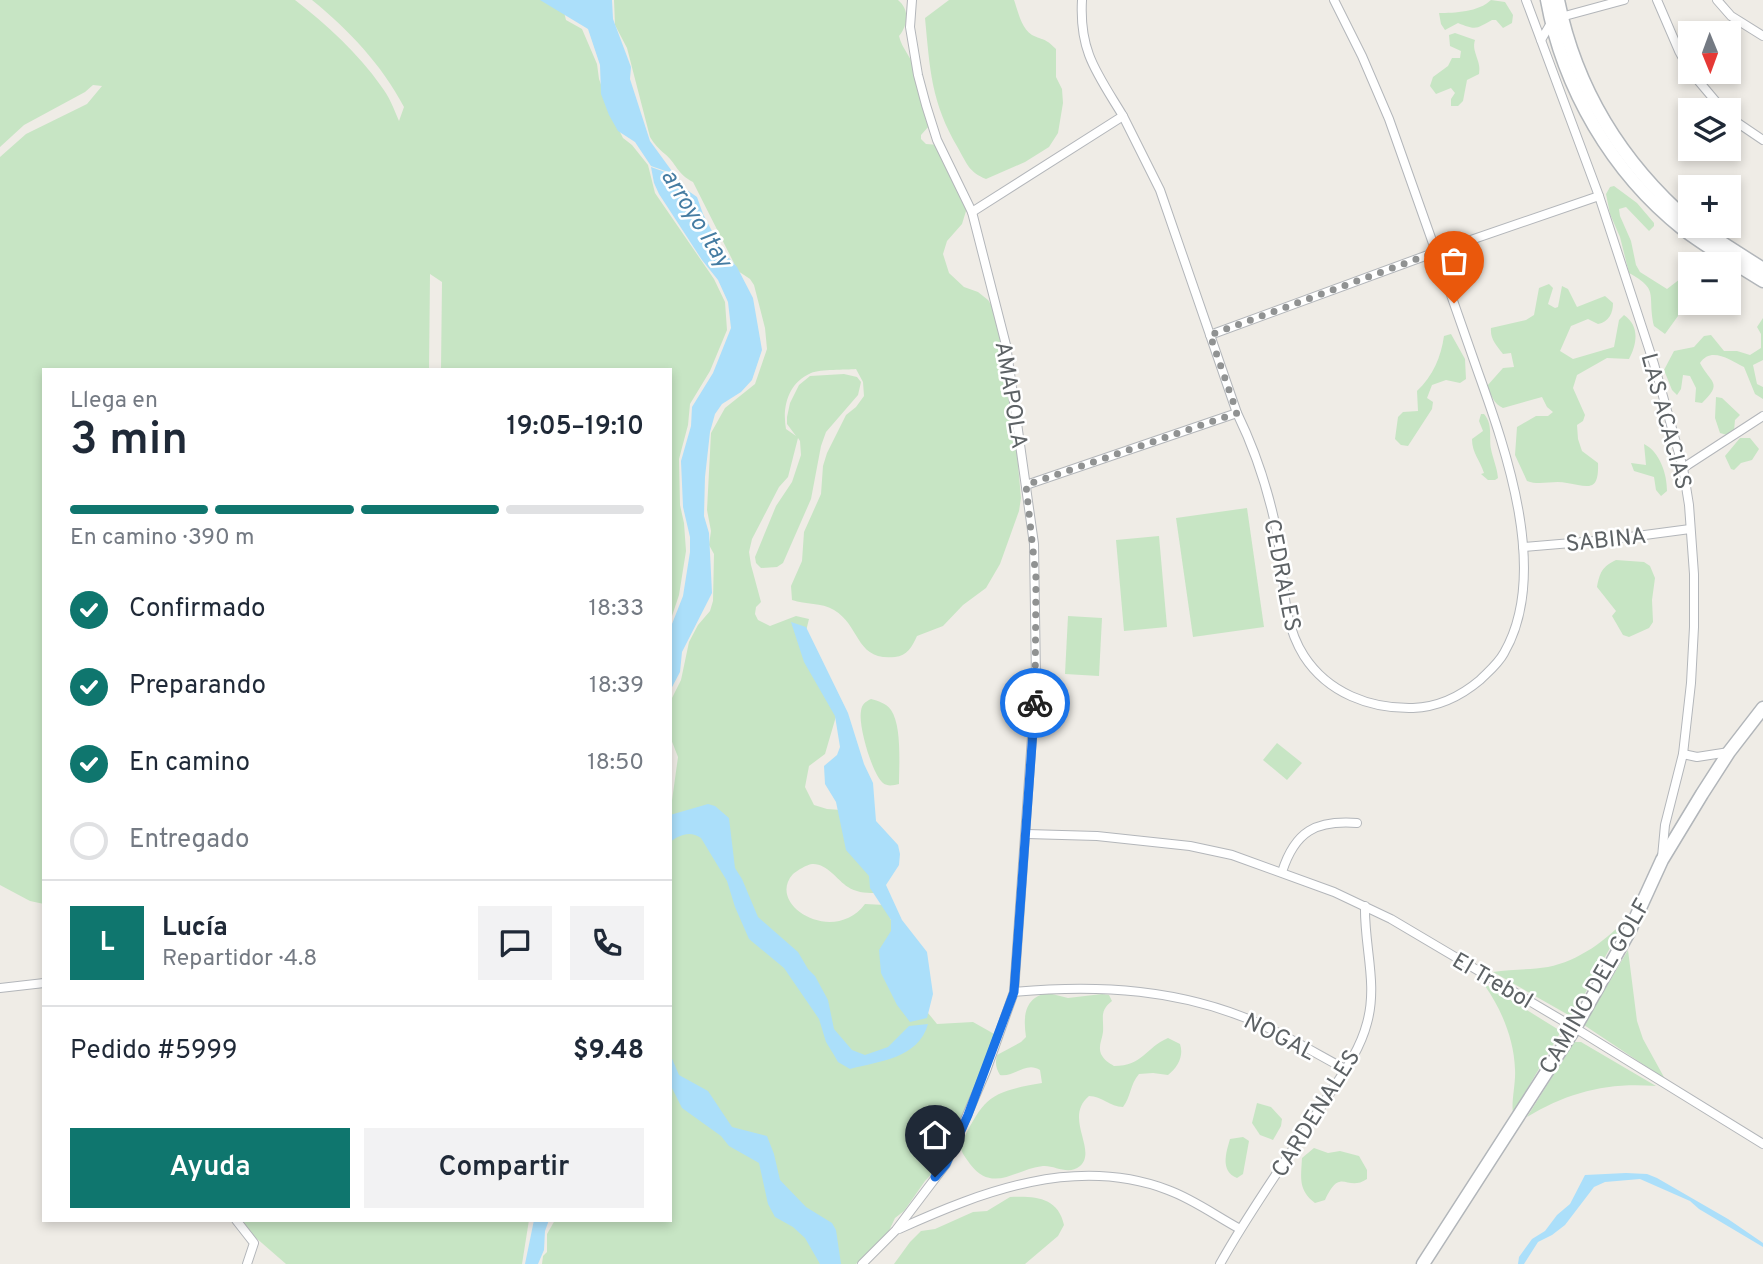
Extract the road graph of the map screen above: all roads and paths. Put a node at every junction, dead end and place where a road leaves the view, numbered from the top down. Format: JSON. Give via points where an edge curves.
{"nodes":[{"id":1,"x":912,"y":0,"type":"edge"},
{"id":2,"x":1082,"y":0,"type":"edge"},
{"id":3,"x":1334,"y":0,"type":"edge"},
{"id":4,"x":1526,"y":0,"type":"edge"},
{"id":5,"x":1547,"y":0,"type":"edge"},
{"id":6,"x":1558,"y":0,"type":"edge"},
{"id":7,"x":1624,"y":0,"type":"edge"},
{"id":8,"x":1657,"y":0,"type":"edge"},
{"id":9,"x":1717,"y":0,"type":"edge"},
{"id":10,"x":1534,"y":19,"type":"junction"},
{"id":11,"x":1556,"y":20,"type":"junction"},
{"id":12,"x":1763,"y":36,"type":"edge"},
{"id":13,"x":1541,"y":40,"type":"junction"},
{"id":14,"x":1678,"y":49,"type":"edge"},
{"id":15,"x":1702,"y":84,"type":"edge"},
{"id":16,"x":1713,"y":98,"type":"edge"},
{"id":17,"x":1122,"y":116,"type":"junction"},
{"id":18,"x":1741,"y":125,"type":"edge"},
{"id":19,"x":1763,"y":140,"type":"edge"},
{"id":20,"x":1600,"y":196,"type":"junction"},
{"id":21,"x":1678,"y":210,"type":"edge"},
{"id":22,"x":972,"y":212,"type":"junction"},
{"id":23,"x":1715,"y":238,"type":"edge"},
{"id":24,"x":1436,"y":252,"type":"junction"},
{"id":25,"x":1763,"y":269,"type":"edge"},
{"id":26,"x":1763,"y":281,"type":"edge"},
{"id":27,"x":1210,"y":335,"type":"junction"},
{"id":28,"x":1237,"y":413,"type":"junction"},
{"id":29,"x":1763,"y":416,"type":"edge"},
{"id":30,"x":1683,"y":468,"type":"junction"},
{"id":31,"x":1026,"y":485,"type":"junction"},
{"id":32,"x":1690,"y":529,"type":"junction"},
{"id":33,"x":1523,"y":547,"type":"junction"},
{"id":34,"x":1763,"y":708,"type":"edge"},
{"id":35,"x":1729,"y":752,"type":"junction"},
{"id":36,"x":1683,"y":754,"type":"junction"},
{"id":37,"x":1357,"y":823,"type":"dead end"},
{"id":38,"x":1027,"y":834,"type":"junction"},
{"id":39,"x":1662,"y":860,"type":"junction"},
{"id":40,"x":1282,"y":872,"type":"junction"},
{"id":41,"x":1365,"y":906,"type":"junction"},
{"id":42,"x":42,"y":983,"type":"edge"},
{"id":43,"x":0,"y":988,"type":"edge"},
{"id":44,"x":1014,"y":992,"type":"junction"},
{"id":45,"x":1575,"y":1028,"type":"junction"},
{"id":46,"x":1345,"y":1069,"type":"junction"},
{"id":47,"x":1763,"y":1144,"type":"edge"},
{"id":48,"x":238,"y":1222,"type":"edge"},
{"id":49,"x":1240,"y":1228,"type":"junction"},
{"id":50,"x":896,"y":1230,"type":"junction"},
{"id":51,"x":247,"y":1264,"type":"edge"},
{"id":52,"x":862,"y":1264,"type":"edge"},
{"id":53,"x":1220,"y":1264,"type":"edge"},
{"id":54,"x":1423,"y":1264,"type":"edge"}],
"edges":[{"from":1,"to":22,"type":"street","name":"AMAPOLA","via":[[910,27],[926,105],[937,140]]},
{"from":2,"to":17,"type":"street","name":"CEDRALES","via":[[1081,20],[1090,62]]},
{"from":3,"to":24,"type":"street","name":"CEDRALES","via":[[1389,119]]},
{"from":4,"to":10,"type":"street","name":"LAS ACACIAS"},
{"from":5,"to":11,"type":"street"},
{"from":6,"to":11,"type":"street"},
{"from":7,"to":11,"type":"street"},
{"from":8,"to":14,"type":"street"},
{"from":9,"to":12,"type":"street","via":[[1731,16]]},
{"from":10,"to":11,"type":"street"},
{"from":10,"to":13,"type":"street","name":"LAS ACACIAS"},
{"from":11,"to":13,"type":"street"},
{"from":11,"to":21,"type":"street","via":[[1610,132]]},
{"from":11,"to":26,"type":"street","via":[[1576,91],[1619,162],[1682,228]]},
{"from":13,"to":20,"type":"street","name":"LAS ACACIAS"},
{"from":15,"to":16,"type":"street"},
{"from":17,"to":22,"type":"street"},
{"from":17,"to":27,"type":"street","name":"CEDRALES","via":[[1160,190]]},
{"from":18,"to":19,"type":"street"},
{"from":20,"to":24,"type":"street"},
{"from":20,"to":30,"type":"street","name":"LAS ACACIAS"},
{"from":22,"to":31,"type":"street","name":"AMAPOLA","via":[[1006,345]]},
{"from":23,"to":25,"type":"street"},
{"from":24,"to":27,"type":"street"},
{"from":24,"to":33,"type":"street","name":"CEDRALES","via":[[1510,466]]},
{"from":27,"to":28,"type":"street","name":"CEDRALES"},
{"from":28,"to":31,"type":"street"},
{"from":28,"to":33,"type":"street","name":"CEDRALES","via":[[1274,521],[1289,626],[1312,666],[1350,696],[1396,708],[1419,708],[1442,703],[1471,688],[1494,667],[1515,629],[1523,586]]},
{"from":29,"to":30,"type":"street"},
{"from":30,"to":32,"type":"street","name":"LAS ACACIAS"},
{"from":31,"to":38,"type":"street","name":"AMAPOLA","via":[[1036,578],[1036,680]]},
{"from":32,"to":33,"type":"street","name":"SABINA"},
{"from":32,"to":36,"type":"street","name":"LAS ACACIAS","via":[[1694,627]]},
{"from":34,"to":35,"type":"street","name":"CAMINO DEL GOLF"},
{"from":35,"to":36,"type":"street","via":[[1697,757]]},
{"from":35,"to":39,"type":"street","name":"CAMINO DEL GOLF"},
{"from":36,"to":39,"type":"street","name":"LAS ACACIAS","via":[[1664,825]]},
{"from":37,"to":40,"type":"street","via":[[1334,821],[1310,830],[1289,853]]},
{"from":38,"to":40,"type":"street","name":"El Trebol","via":[[1177,844],[1232,855]]},
{"from":38,"to":44,"type":"street","name":"AMAPOLA"},
{"from":39,"to":45,"type":"street","name":"CAMINO DEL GOLF","via":[[1630,930]]},
{"from":40,"to":41,"type":"street","name":"El Trebol"},
{"from":41,"to":45,"type":"street","name":"El Trebol"},
{"from":41,"to":46,"type":"street","name":"CARDENALES","via":[[1371,1000],[1359,1047]]},
{"from":42,"to":43,"type":"street"},
{"from":44,"to":46,"type":"street","name":"NOGAL","via":[[1080,988],[1163,993],[1262,1025]]},
{"from":44,"to":50,"type":"street","name":"AMAPOLA","via":[[946,1164]]},
{"from":45,"to":47,"type":"street","name":"El Trebol"},
{"from":45,"to":54,"type":"street","name":"CAMINO DEL GOLF"},
{"from":46,"to":49,"type":"street","name":"CARDENALES"},
{"from":48,"to":51,"type":"street","via":[[254,1243]]},
{"from":49,"to":50,"type":"street","via":[[1170,1191],[1117,1179],[1059,1176],[963,1201]]},
{"from":49,"to":53,"type":"street","name":"CARDENALES"},
{"from":50,"to":52,"type":"street","name":"AMAPOLA"}]}
